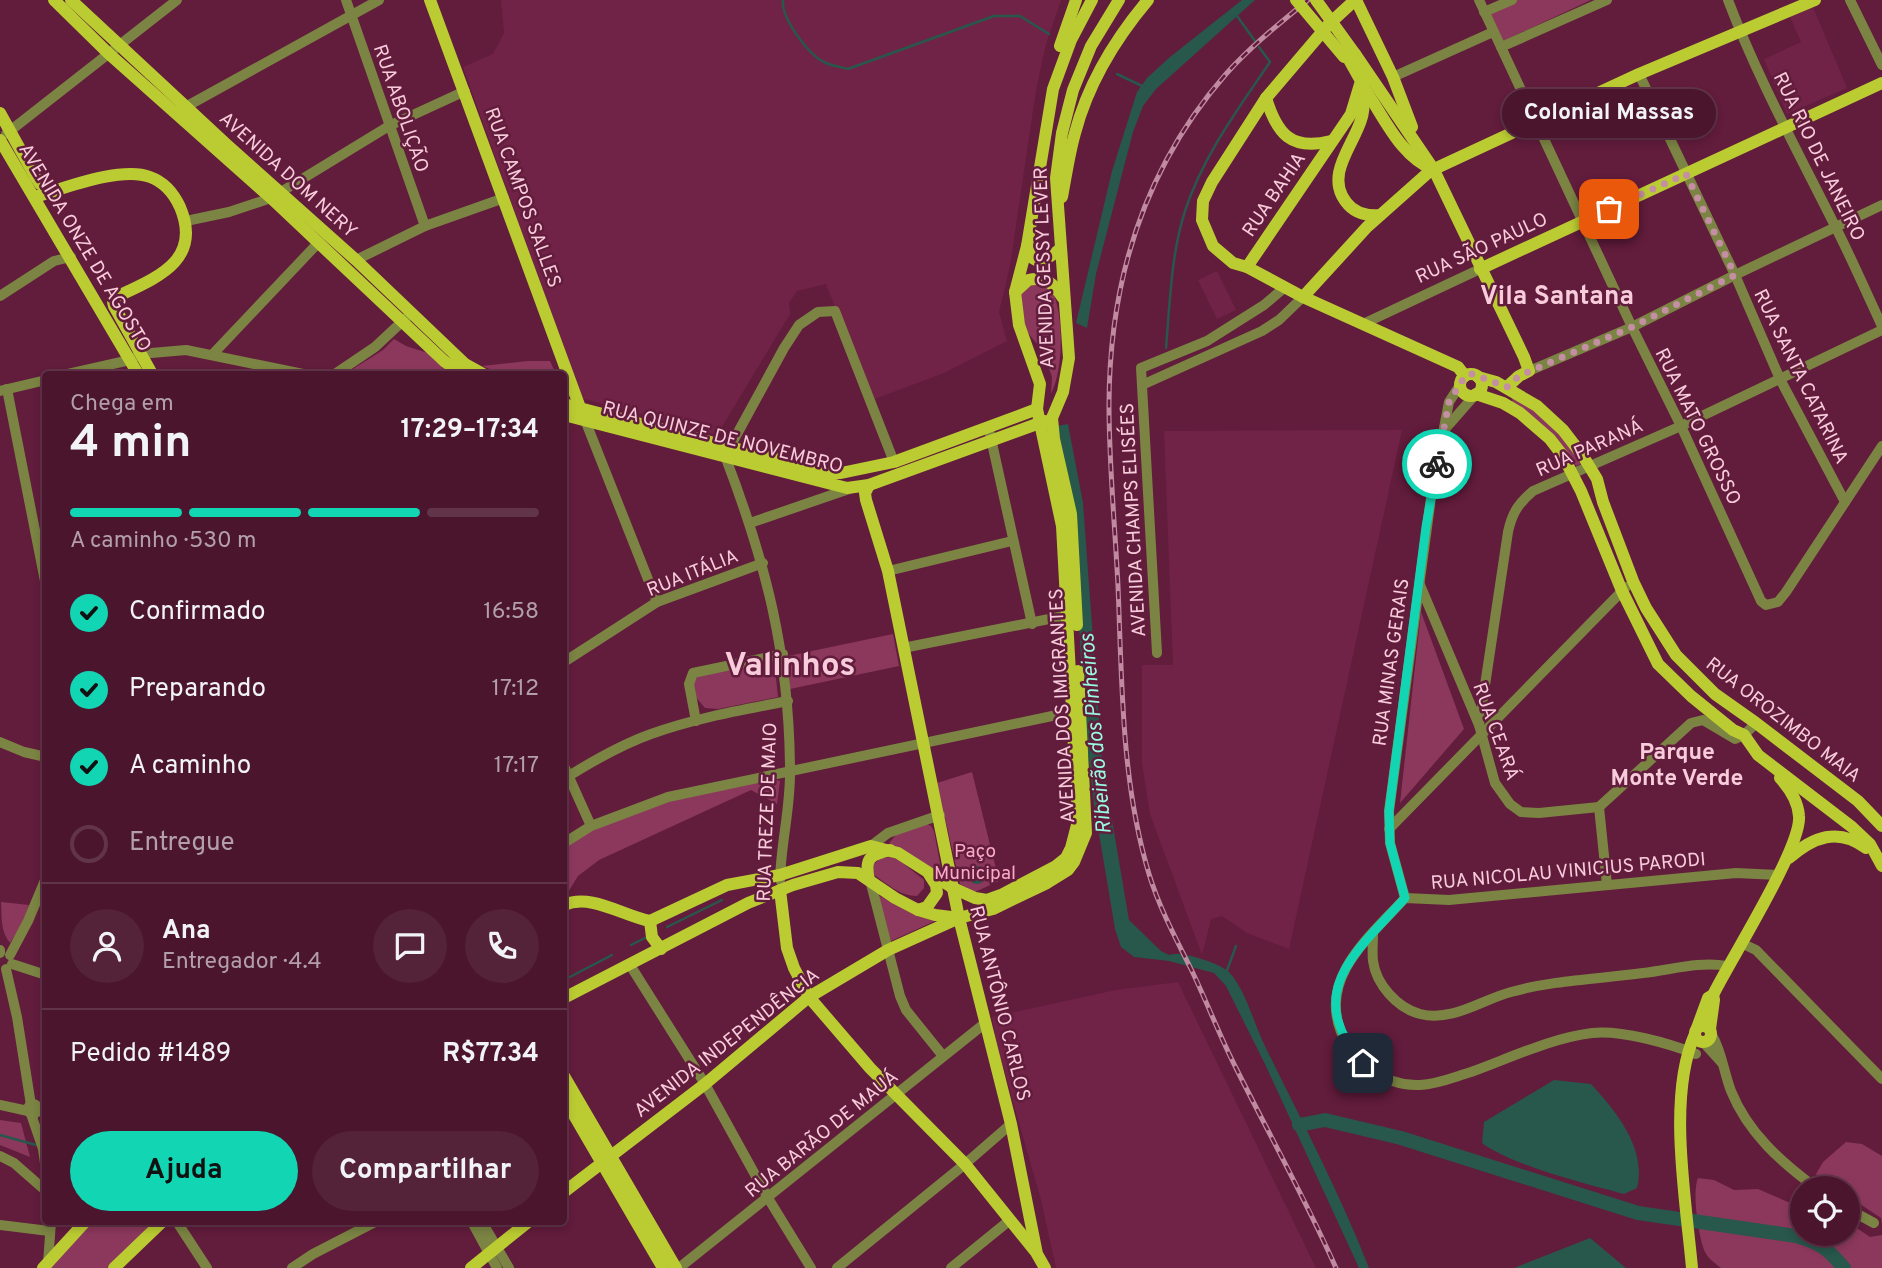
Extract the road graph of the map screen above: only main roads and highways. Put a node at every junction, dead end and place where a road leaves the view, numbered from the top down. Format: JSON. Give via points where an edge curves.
{"nodes":[{"id":1,"x":54,"y":0,"type":"edge"},
{"id":2,"x":71,"y":0,"type":"edge"},
{"id":3,"x":430,"y":0,"type":"edge"},
{"id":4,"x":1076,"y":0,"type":"edge"},
{"id":5,"x":1119,"y":0,"type":"edge"},
{"id":6,"x":1148,"y":0,"type":"edge"},
{"id":7,"x":1296,"y":0,"type":"edge"},
{"id":8,"x":1306,"y":0,"type":"edge"},
{"id":9,"x":1316,"y":0,"type":"edge"},
{"id":10,"x":1355,"y":0,"type":"edge"},
{"id":11,"x":1815,"y":0,"type":"edge"},
{"id":12,"x":1091,"y":1,"type":"edge"},
{"id":13,"x":1350,"y":59,"type":"junction"},
{"id":14,"x":1882,"y":83,"type":"edge"},
{"id":15,"x":1362,"y":84,"type":"junction"},
{"id":16,"x":1053,"y":89,"type":"junction"},
{"id":17,"x":1266,"y":98,"type":"junction"},
{"id":18,"x":180,"y":110,"type":"junction"},
{"id":19,"x":0,"y":113,"type":"edge"},
{"id":20,"x":3,"y":136,"type":"edge"},
{"id":21,"x":1331,"y":141,"type":"junction"},
{"id":22,"x":1419,"y":144,"type":"junction"},
{"id":23,"x":1434,"y":170,"type":"junction"},
{"id":24,"x":52,"y":191,"type":"junction"},
{"id":25,"x":275,"y":195,"type":"junction"},
{"id":26,"x":35,"y":197,"type":"junction"},
{"id":27,"x":1059,"y":215,"type":"junction"},
{"id":28,"x":1380,"y":215,"type":"junction"},
{"id":29,"x":1027,"y":246,"type":"junction"},
{"id":30,"x":1060,"y":249,"type":"junction"},
{"id":31,"x":1247,"y":267,"type":"junction"},
{"id":32,"x":1480,"y":269,"type":"junction"},
{"id":33,"x":89,"y":290,"type":"junction"},
{"id":34,"x":1015,"y":292,"type":"junction"},
{"id":35,"x":116,"y":297,"type":"junction"},
{"id":36,"x":1303,"y":297,"type":"junction"},
{"id":37,"x":1064,"y":298,"type":"junction"},
{"id":38,"x":407,"y":318,"type":"junction"},
{"id":39,"x":135,"y":357,"type":"junction"},
{"id":40,"x":137,"y":371,"type":"edge"},
{"id":41,"x":149,"y":371,"type":"edge"},
{"id":42,"x":459,"y":371,"type":"edge"},
{"id":43,"x":478,"y":371,"type":"edge"},
{"id":44,"x":1478,"y":377,"type":"junction"},
{"id":45,"x":1462,"y":380,"type":"junction"},
{"id":46,"x":1507,"y":387,"type":"junction"},
{"id":47,"x":1475,"y":395,"type":"junction"},
{"id":48,"x":1503,"y":403,"type":"junction"},
{"id":49,"x":567,"y":406,"type":"edge"},
{"id":50,"x":1037,"y":409,"type":"junction"},
{"id":51,"x":583,"y":414,"type":"junction"},
{"id":52,"x":567,"y":415,"type":"edge"},
{"id":53,"x":1046,"y":421,"type":"junction"},
{"id":54,"x":989,"y":433,"type":"junction"},
{"id":55,"x":727,"y":452,"type":"junction"},
{"id":56,"x":841,"y":473,"type":"junction"},
{"id":57,"x":825,"y":483,"type":"junction"},
{"id":58,"x":869,"y":485,"type":"junction"},
{"id":59,"x":852,"y":488,"type":"junction"},
{"id":60,"x":830,"y":496,"type":"road end"},
{"id":61,"x":866,"y":500,"type":"junction"},
{"id":62,"x":1072,"y":615,"type":"junction"},
{"id":63,"x":1759,"y":755,"type":"junction"},
{"id":64,"x":1882,"y":826,"type":"edge"},
{"id":65,"x":891,"y":850,"type":"junction"},
{"id":66,"x":1786,"y":860,"type":"junction"},
{"id":67,"x":1881,"y":864,"type":"edge"},
{"id":68,"x":928,"y":872,"type":"junction"},
{"id":69,"x":869,"y":880,"type":"junction"},
{"id":70,"x":953,"y":888,"type":"junction"},
{"id":71,"x":780,"y":890,"type":"junction"},
{"id":72,"x":567,"y":904,"type":"edge"},
{"id":73,"x":918,"y":910,"type":"junction"},
{"id":74,"x":959,"y":918,"type":"junction"},
{"id":75,"x":650,"y":921,"type":"junction"},
{"id":76,"x":661,"y":949,"type":"junction"},
{"id":77,"x":567,"y":996,"type":"edge"},
{"id":78,"x":809,"y":998,"type":"junction"},
{"id":79,"x":567,"y":1082,"type":"edge"},
{"id":80,"x":567,"y":1102,"type":"edge"},
{"id":81,"x":605,"y":1159,"type":"junction"},
{"id":82,"x":567,"y":1190,"type":"edge"},
{"id":83,"x":1028,"y":1210,"type":"junction"},
{"id":84,"x":1008,"y":1217,"type":"junction"},
{"id":85,"x":82,"y":1225,"type":"edge"},
{"id":86,"x":159,"y":1225,"type":"edge"},
{"id":87,"x":524,"y":1225,"type":"edge"},
{"id":88,"x":1038,"y":1254,"type":"junction"},
{"id":89,"x":45,"y":1265,"type":"edge"},
{"id":90,"x":1694,"y":1267,"type":"edge"},
{"id":91,"x":114,"y":1268,"type":"edge"},
{"id":92,"x":471,"y":1268,"type":"edge"},
{"id":93,"x":663,"y":1268,"type":"edge"},
{"id":94,"x":678,"y":1268,"type":"edge"},
{"id":95,"x":1045,"y":1268,"type":"edge"}],
"edges":[{"from":1,"to":18,"type":"main road","name":"AVENIDA DOM NERY","via":[[108,53]]},
{"from":2,"to":18,"type":"main road","name":"AVENIDA DOM NERY"},
{"from":3,"to":51,"type":"main road","name":"RUA CAMPOS SALLES"},
{"from":4,"to":16,"type":"main road","via":[[1059,50]]},
{"from":5,"to":27,"type":"main road","name":"AVENIDA GESSY LEVER","via":[[1091,46],[1067,110],[1056,178]]},
{"from":6,"to":27,"type":"main road","via":[[1093,84],[1075,133]]},
{"from":7,"to":13,"type":"main road","bridge":true},
{"from":8,"to":13,"type":"main road","bridge":true},
{"from":9,"to":13,"type":"main road","bridge":true},
{"from":10,"to":17,"type":"main road"},
{"from":10,"to":22,"type":"main road"},
{"from":11,"to":23,"type":"main road","via":[[1639,74]]},
{"from":12,"to":16,"type":"main road","name":"AVENIDA GESSY LEVER"},
{"from":13,"to":15,"type":"main road"},
{"from":13,"to":22,"type":"main road"},
{"from":14,"to":32,"type":"main road","name":"RUA SÃO PAULO"},
{"from":15,"to":21,"type":"main road","name":"RUA BAHIA","via":[[1351,114]]},
{"from":15,"to":23,"type":"main road","via":[[1402,146],[1415,161]]},
{"from":15,"to":28,"type":"main road","via":[[1364,112],[1339,170],[1339,191],[1348,206],[1363,214]]},
{"from":16,"to":29,"type":"main road","name":"AVENIDA GESSY LEVER"},
{"from":17,"to":21,"type":"main road","via":[[1280,132],[1290,139],[1316,145]]},
{"from":17,"to":31,"type":"main road","via":[[1203,201],[1202,220],[1213,246],[1233,263]]},
{"from":18,"to":25,"type":"main road","name":"AVENIDA DOM NERY"},
{"from":19,"to":20,"type":"main road","name":"AVENIDA ONZE DE AGOSTO"},
{"from":20,"to":24,"type":"main road","name":"AVENIDA ONZE DE AGOSTO","via":[[40,184]]},
{"from":20,"to":26,"type":"main road","name":"AVENIDA ONZE DE AGOSTO"},
{"from":21,"to":31,"type":"main road","name":"RUA BAHIA"},
{"from":22,"to":23,"type":"main road"},
{"from":23,"to":28,"type":"main road"},
{"from":23,"to":32,"type":"main road"},
{"from":24,"to":26,"type":"main road"},
{"from":24,"to":35,"type":"main road","via":[[132,174],[150,177],[176,197],[186,221],[180,254],[170,269]]},
{"from":25,"to":38,"type":"main road","name":"AVENIDA DOM NERY","via":[[319,242]]},
{"from":25,"to":38,"type":"main road","name":"AVENIDA DOM NERY","via":[[356,260]]},
{"from":26,"to":33,"type":"main road","name":"AVENIDA ONZE DE AGOSTO"},
{"from":27,"to":30,"type":"main road","name":"AVENIDA GESSY LEVER"},
{"from":28,"to":36,"type":"main road"},
{"from":29,"to":30,"type":"main road","via":[[1039,260]]},
{"from":29,"to":34,"type":"main road","name":"AVENIDA GESSY LEVER"},
{"from":30,"to":37,"type":"main road","name":"AVENIDA GESSY LEVER"},
{"from":31,"to":36,"type":"main road"},
{"from":32,"to":46,"type":"main road","via":[[1529,371]]},
{"from":33,"to":35,"type":"main road"},
{"from":33,"to":39,"type":"main road","name":"AVENIDA ONZE DE AGOSTO"},
{"from":34,"to":37,"type":"main road","via":[[1028,280],[1045,279]]},
{"from":34,"to":50,"type":"main road","name":"AVENIDA GESSY LEVER","via":[[1019,325],[1040,384]]},
{"from":35,"to":39,"type":"main road","name":"AVENIDA ONZE DE AGOSTO","via":[[114,306]]},
{"from":36,"to":45,"type":"main road","via":[[1458,367]]},
{"from":37,"to":53,"type":"main road","name":"AVENIDA GESSY LEVER","via":[[1068,374]]},
{"from":38,"to":42,"type":"main road","name":"AVENIDA DOM NERY"},
{"from":38,"to":43,"type":"main road","name":"AVENIDA DOM NERY"},
{"from":39,"to":40,"type":"main road","name":"AVENIDA ONZE DE AGOSTO"},
{"from":39,"to":41,"type":"main road","name":"AVENIDA ONZE DE AGOSTO"},
{"from":44,"to":45,"type":"main road","via":[[1472,374]]},
{"from":44,"to":46,"type":"main road","name":"RUA OROZIMBO MAIA"},
{"from":44,"to":47,"type":"main road","via":[[1481,388]]},
{"from":45,"to":47,"type":"main road","via":[[1464,394]]},
{"from":46,"to":48,"type":"main road"},
{"from":46,"to":64,"type":"main road","name":"RUA OROZIMBO MAIA","via":[[1552,419],[1589,466],[1633,581],[1676,655],[1715,694],[1858,802]]},
{"from":47,"to":48,"type":"main road","name":"RUA OROZIMBO MAIA"},
{"from":48,"to":63,"type":"main road","name":"RUA OROZIMBO MAIA","via":[[1550,439],[1573,474],[1658,664],[1691,696],[1744,735]]},
{"from":49,"to":51,"type":"main road"},
{"from":50,"to":53,"type":"main road","name":"AVENIDA GESSY LEVER"},
{"from":50,"to":54,"type":"main road"},
{"from":51,"to":52,"type":"main road"},
{"from":51,"to":55,"type":"main road","name":"RUA QUINZE DE NOVEMBRO"},
{"from":53,"to":54,"type":"main road"},
{"from":53,"to":62,"type":"main road","name":"AVENIDA DOS IMIGRANTES"},
{"from":54,"to":56,"type":"main road"},
{"from":54,"to":58,"type":"main road"},
{"from":55,"to":56,"type":"main road","name":"RUA QUINZE DE NOVEMBRO"},
{"from":55,"to":57,"type":"main road","name":"RUA QUINZE DE NOVEMBRO"},
{"from":56,"to":59,"type":"main road"},
{"from":57,"to":59,"type":"main road","name":"RUA QUINZE DE NOVEMBRO"},
{"from":57,"to":60,"type":"main road"},
{"from":58,"to":59,"type":"main road"},
{"from":58,"to":61,"type":"main road","name":"RUA ANTÔNIO CARLOS"},
{"from":59,"to":61,"type":"main road"},
{"from":61,"to":70,"type":"main road","name":"RUA ANTÔNIO CARLOS","via":[[888,571]]},
{"from":62,"to":70,"type":"main road","name":"AVENIDA DOS IMIGRANTES","via":[[1076,836],[1066,858],[1001,895],[987,900]]},
{"from":62,"to":74,"type":"main road","name":"AVENIDA DOS IMIGRANTES","via":[[1087,820],[1083,843],[1068,870],[1047,883],[993,909]]},
{"from":63,"to":66,"type":"main road","via":[[1797,805],[1798,831]]},
{"from":63,"to":67,"type":"main road","via":[[1852,827],[1870,844]]},
{"from":65,"to":68,"type":"main road","name":"AVENIDA DOS IMIGRANTES"},
{"from":65,"to":69,"type":"main road","via":[[868,861]]},
{"from":65,"to":75,"type":"main road","name":"AVENIDA DOS IMIGRANTES","via":[[871,846],[780,875],[727,885]]},
{"from":66,"to":67,"type":"main road","via":[[1810,841],[1832,835],[1857,841]]},
{"from":66,"to":90,"type":"main road","via":[[1713,995],[1685,1071],[1679,1114]]},
{"from":68,"to":70,"type":"main road","name":"AVENIDA DOS IMIGRANTES"},
{"from":68,"to":73,"type":"main road","via":[[937,893],[927,907]]},
{"from":69,"to":71,"type":"main road","via":[[858,873],[838,872]]},
{"from":69,"to":73,"type":"main road"},
{"from":70,"to":74,"type":"main road","name":"RUA ANTÔNIO CARLOS"},
{"from":71,"to":76,"type":"main road"},
{"from":71,"to":78,"type":"main road","name":"RUA TREZE DE MAIO","via":[[787,947]]},
{"from":72,"to":75,"type":"main road","via":[[591,903]]},
{"from":73,"to":74,"type":"main road"},
{"from":74,"to":78,"type":"main road","name":"AVENIDA INDEPENDÊNCIA","via":[[888,950]]},
{"from":74,"to":83,"type":"main road","name":"RUA ANTÔNIO CARLOS"},
{"from":75,"to":76,"type":"main road","via":[[650,931]]},
{"from":76,"to":77,"type":"main road"},
{"from":78,"to":81,"type":"main road","name":"AVENIDA INDEPENDÊNCIA"},
{"from":78,"to":84,"type":"main road","name":"RUA TREZE DE MAIO","via":[[965,1164]]},
{"from":79,"to":81,"type":"main road"},
{"from":80,"to":81,"type":"main road"},
{"from":81,"to":82,"type":"main road","name":"AVENIDA INDEPENDÊNCIA"},
{"from":81,"to":93,"type":"main road"},
{"from":81,"to":94,"type":"main road"},
{"from":83,"to":84,"type":"main road","via":[[1018,1219]]},
{"from":83,"to":88,"type":"main road","name":"RUA ANTÔNIO CARLOS"},
{"from":84,"to":88,"type":"main road","name":"RUA TREZE DE MAIO"},
{"from":85,"to":89,"type":"main road"},
{"from":86,"to":91,"type":"main road"},
{"from":87,"to":92,"type":"main road"},
{"from":88,"to":95,"type":"main road","name":"RUA ANTÔNIO CARLOS"}]}
